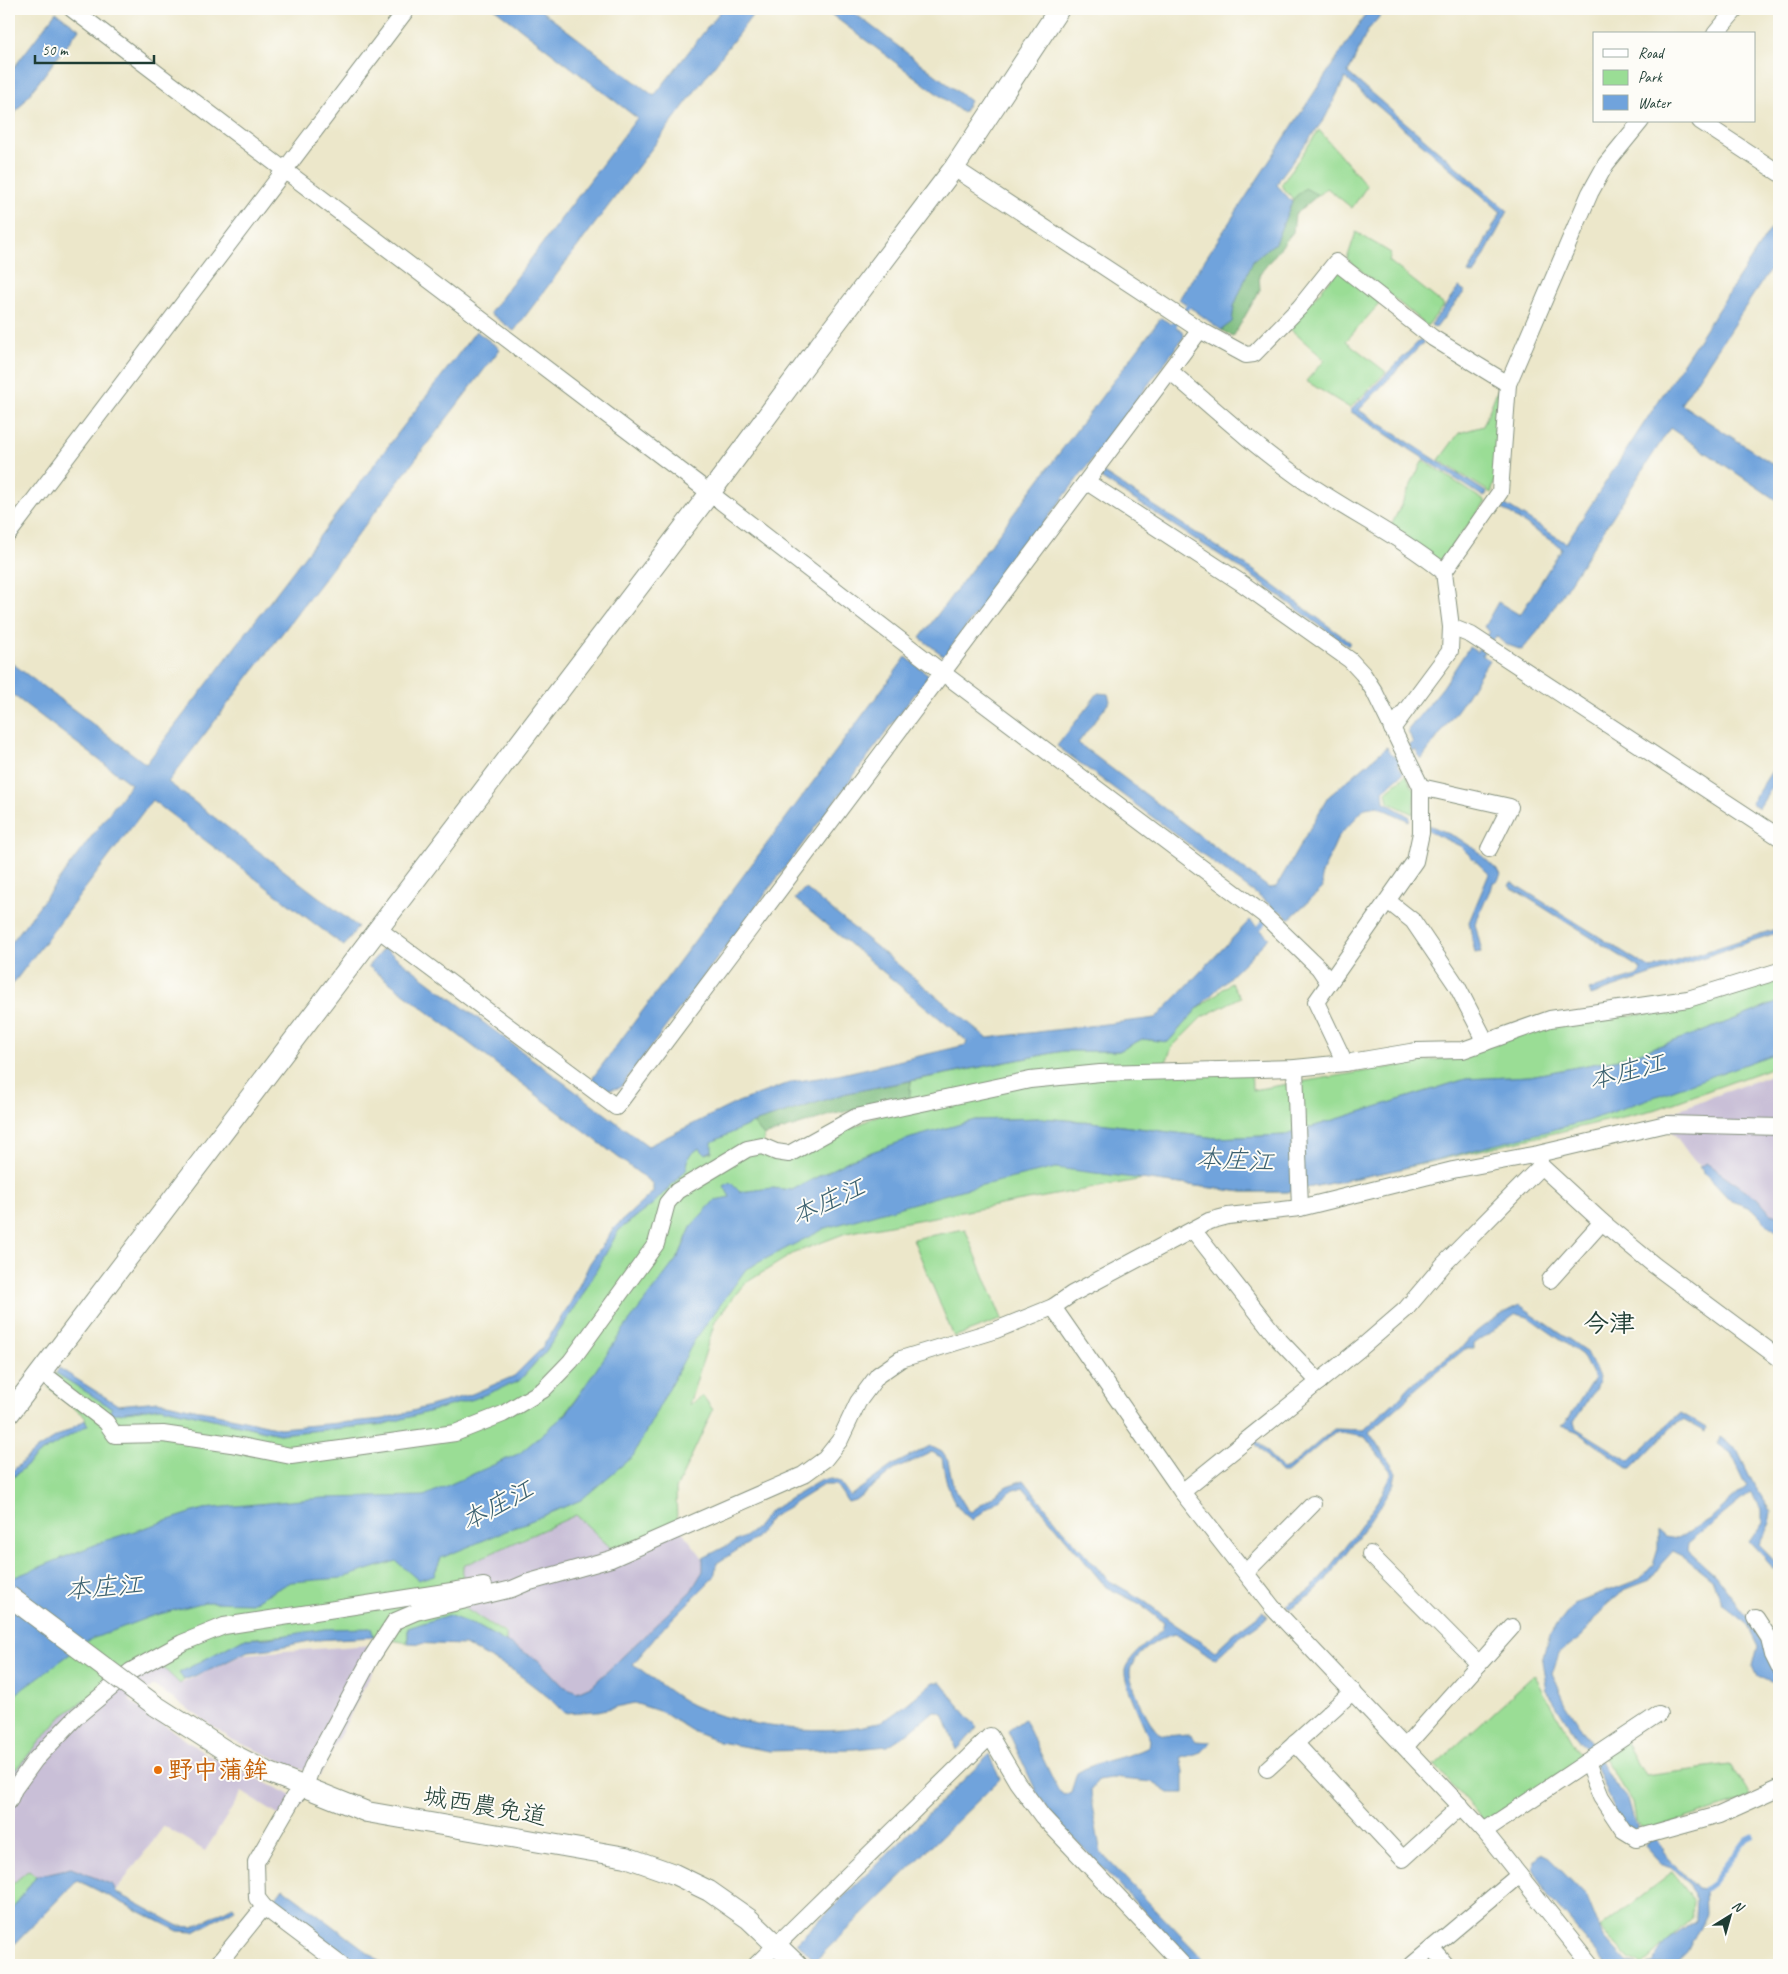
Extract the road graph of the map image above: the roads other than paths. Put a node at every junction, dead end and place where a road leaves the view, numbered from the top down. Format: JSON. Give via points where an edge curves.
{"nodes":[{"id":1,"x":72,"y":9,"type":"edge"},
{"id":2,"x":407,"y":9,"type":"edge"},
{"id":3,"x":1059,"y":9,"type":"edge"},
{"id":4,"x":1736,"y":9,"type":"edge"},
{"id":5,"x":1717,"y":32,"type":"edge"},
{"id":6,"x":1640,"y":122,"type":"edge"},
{"id":7,"x":1702,"y":122,"type":"edge"},
{"id":8,"x":954,"y":168,"type":"junction"},
{"id":9,"x":285,"y":170,"type":"junction"},
{"id":10,"x":1779,"y":173,"type":"edge"},
{"id":11,"x":1200,"y":330,"type":"junction"},
{"id":12,"x":1170,"y":371,"type":"junction"},
{"id":13,"x":1508,"y":384,"type":"junction"},
{"id":14,"x":1087,"y":482,"type":"junction"},
{"id":15,"x":710,"y":493,"type":"junction"},
{"id":16,"x":9,"y":533,"type":"edge"},
{"id":17,"x":1444,"y":572,"type":"junction"},
{"id":18,"x":1451,"y":628,"type":"junction"},
{"id":19,"x":943,"y":673,"type":"junction"},
{"id":20,"x":1392,"y":729,"type":"junction"},
{"id":21,"x":1421,"y":786,"type":"junction"},
{"id":22,"x":1779,"y":836,"type":"edge"},
{"id":23,"x":1489,"y":849,"type":"dead end"},
{"id":24,"x":1388,"y":902,"type":"junction"},
{"id":25,"x":378,"y":929,"type":"junction"},
{"id":26,"x":1779,"y":971,"type":"edge"},
{"id":27,"x":1329,"y":983,"type":"junction"},
{"id":28,"x":1486,"y":1042,"type":"junction"},
{"id":29,"x":1345,"y":1063,"type":"junction"},
{"id":30,"x":1295,"y":1070,"type":"junction"},
{"id":31,"x":1779,"y":1127,"type":"edge"},
{"id":32,"x":1540,"y":1160,"type":"junction"},
{"id":33,"x":1300,"y":1206,"type":"junction"},
{"id":34,"x":1602,"y":1222,"type":"junction"},
{"id":35,"x":1192,"y":1230,"type":"junction"},
{"id":36,"x":1550,"y":1280,"type":"dead end"},
{"id":37,"x":1052,"y":1307,"type":"junction"},
{"id":38,"x":1779,"y":1358,"type":"edge"},
{"id":39,"x":41,"y":1372,"type":"junction"},
{"id":40,"x":1319,"y":1382,"type":"junction"},
{"id":41,"x":9,"y":1414,"type":"edge"},
{"id":42,"x":1182,"y":1492,"type":"junction"},
{"id":43,"x":1313,"y":1504,"type":"dead end"},
{"id":44,"x":1370,"y":1554,"type":"dead end"},
{"id":45,"x":1246,"y":1572,"type":"junction"},
{"id":46,"x":526,"y":1583,"type":"junction"},
{"id":47,"x":9,"y":1596,"type":"edge"},
{"id":48,"x":1756,"y":1618,"type":"dead end"},
{"id":49,"x":1512,"y":1627,"type":"dead end"},
{"id":50,"x":1479,"y":1664,"type":"junction"},
{"id":51,"x":1779,"y":1667,"type":"edge"},
{"id":52,"x":1353,"y":1691,"type":"junction"},
{"id":53,"x":1660,"y":1714,"type":"dead end"},
{"id":54,"x":1295,"y":1743,"type":"junction"},
{"id":55,"x":1405,"y":1746,"type":"junction"},
{"id":56,"x":1587,"y":1762,"type":"junction"},
{"id":57,"x":1267,"y":1769,"type":"dead end"},
{"id":58,"x":305,"y":1786,"type":"junction"},
{"id":59,"x":1779,"y":1788,"type":"edge"},
{"id":60,"x":9,"y":1801,"type":"edge"},
{"id":61,"x":1461,"y":1806,"type":"junction"},
{"id":62,"x":1484,"y":1831,"type":"junction"},
{"id":63,"x":1519,"y":1876,"type":"junction"},
{"id":64,"x":264,"y":1907,"type":"junction"},
{"id":65,"x":777,"y":1945,"type":"junction"},
{"id":66,"x":1432,"y":1948,"type":"junction"},
{"id":67,"x":217,"y":1965,"type":"edge"},
{"id":68,"x":341,"y":1965,"type":"edge"},
{"id":69,"x":756,"y":1965,"type":"edge"},
{"id":70,"x":797,"y":1965,"type":"edge"},
{"id":71,"x":1183,"y":1965,"type":"edge"},
{"id":72,"x":1412,"y":1965,"type":"edge"},
{"id":73,"x":1446,"y":1965,"type":"edge"},
{"id":74,"x":1591,"y":1965,"type":"edge"}],
"edges":[{"from":1,"to":9,"type":"street"},
{"from":2,"to":9,"type":"street"},
{"from":3,"to":8,"type":"street"},
{"from":4,"to":5,"type":"street"},
{"from":6,"to":13,"type":"street","via":[[1606,164],[1590,193]]},
{"from":7,"to":10,"type":"street"},
{"from":8,"to":11,"type":"street"},
{"from":8,"to":15,"type":"street"},
{"from":9,"to":15,"type":"street"},
{"from":9,"to":16,"type":"street"},
{"from":11,"to":12,"type":"street"},
{"from":11,"to":13,"type":"street","via":[[1246,355],[1254,354],[1300,307],[1336,262],[1433,338]]},
{"from":12,"to":14,"type":"street"},
{"from":12,"to":17,"type":"street","via":[[1298,476],[1424,555]]},
{"from":13,"to":17,"type":"street","via":[[1500,492]]},
{"from":14,"to":19,"type":"street"},
{"from":14,"to":20,"type":"street","via":[[1240,582],[1350,660],[1374,690]]},
{"from":15,"to":19,"type":"street"},
{"from":15,"to":25,"type":"street"},
{"from":17,"to":18,"type":"street"},
{"from":18,"to":20,"type":"street","via":[[1450,651]]},
{"from":18,"to":22,"type":"street","via":[[1471,635]]},
{"from":19,"to":25,"type":"street","via":[[616,1107]]},
{"from":19,"to":27,"type":"street","via":[[1268,918],[1319,968]]},
{"from":20,"to":21,"type":"street"},
{"from":21,"to":23,"type":"street","via":[[1510,807]]},
{"from":21,"to":24,"type":"street","via":[[1421,833],[1415,861]]},
{"from":24,"to":27,"type":"street"},
{"from":24,"to":28,"type":"street","via":[[1413,921],[1457,986]]},
{"from":25,"to":39,"type":"street"},
{"from":26,"to":28,"type":"street","via":[[1688,999],[1550,1019]]},
{"from":27,"to":29,"type":"street","via":[[1316,1002]]},
{"from":28,"to":29,"type":"street","via":[[1463,1050],[1416,1052]]},
{"from":29,"to":30,"type":"street"},
{"from":30,"to":33,"type":"street"},
{"from":30,"to":39,"type":"street","via":[[1100,1073],[1030,1080],[856,1117],[789,1154],[762,1146],[748,1149],[677,1191],[668,1202],[656,1244],[571,1361],[542,1390],[503,1414],[455,1433],[291,1456],[163,1434],[115,1435],[106,1422]]},
{"from":31,"to":32,"type":"street","via":[[1666,1124]]},
{"from":32,"to":33,"type":"street","via":[[1453,1170]]},
{"from":32,"to":34,"type":"street"},
{"from":32,"to":40,"type":"street","via":[[1406,1309]]},
{"from":33,"to":35,"type":"street","via":[[1228,1216]]},
{"from":34,"to":36,"type":"street"},
{"from":34,"to":38,"type":"street"},
{"from":35,"to":37,"type":"street"},
{"from":35,"to":40,"type":"street","via":[[1279,1340]]},
{"from":37,"to":42,"type":"street"},
{"from":37,"to":46,"type":"street","via":[[987,1334],[901,1359],[878,1375],[858,1402],[840,1440],[825,1459],[803,1475],[611,1560]]},
{"from":39,"to":41,"type":"street"},
{"from":40,"to":42,"type":"street"},
{"from":42,"to":45,"type":"street"},
{"from":43,"to":45,"type":"street"},
{"from":44,"to":50,"type":"street"},
{"from":45,"to":52,"type":"street","via":[[1273,1608]]},
{"from":46,"to":58,"type":"street","via":[[396,1620],[371,1658]]},
{"from":46,"to":60,"type":"street","via":[[500,1583],[224,1626],[182,1643],[131,1671],[77,1716],[35,1760]]},
{"from":47,"to":58,"type":"street","name":"城西農免道","bridge":true,"via":[[156,1706],[226,1751]]},
{"from":48,"to":51,"type":"street","via":[[1770,1638]]},
{"from":49,"to":50,"type":"street"},
{"from":50,"to":55,"type":"street"},
{"from":52,"to":54,"type":"street"},
{"from":52,"to":55,"type":"street"},
{"from":53,"to":56,"type":"street"},
{"from":54,"to":57,"type":"street"},
{"from":54,"to":61,"type":"street","via":[[1403,1859]]},
{"from":55,"to":61,"type":"street"},
{"from":56,"to":59,"type":"street","via":[[1605,1804],[1623,1830],[1636,1838],[1719,1815]]},
{"from":56,"to":62,"type":"street"},
{"from":58,"to":64,"type":"street","via":[[293,1798],[256,1862],[257,1898]]},
{"from":58,"to":65,"type":"street","name":"城西農免道","via":[[367,1812],[626,1857],[709,1891],[749,1918]]},
{"from":61,"to":62,"type":"street"},
{"from":62,"to":63,"type":"street"},
{"from":63,"to":66,"type":"street"},
{"from":63,"to":74,"type":"street"},
{"from":64,"to":67,"type":"street"},
{"from":64,"to":68,"type":"street"},
{"from":65,"to":69,"type":"street"},
{"from":65,"to":70,"type":"street","name":"城西農免道"},
{"from":65,"to":71,"type":"street","via":[[990,1736],[1042,1816]]},
{"from":66,"to":72,"type":"street"},
{"from":66,"to":73,"type":"street"}]}
